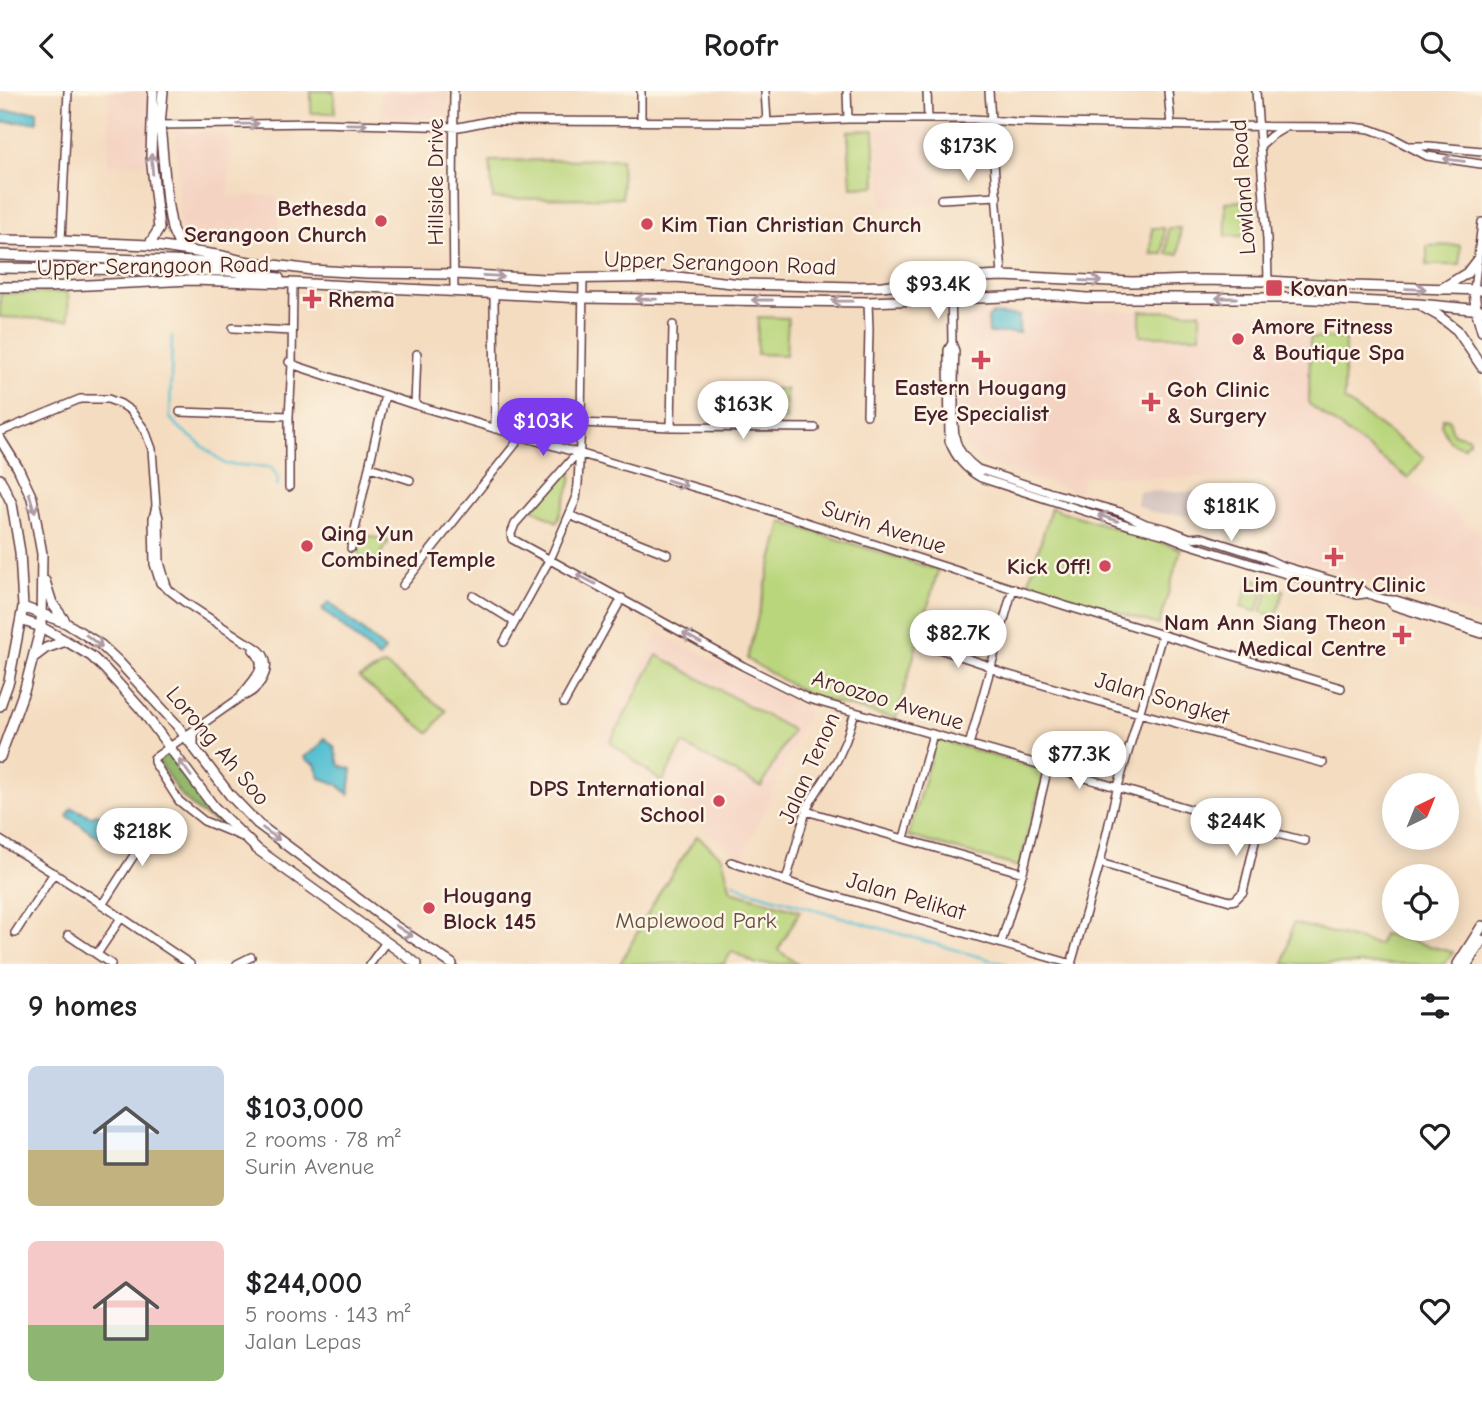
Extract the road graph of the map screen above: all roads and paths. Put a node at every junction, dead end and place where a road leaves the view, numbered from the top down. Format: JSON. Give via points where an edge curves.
{"nodes":[{"id":1,"x":68,"y":91,"type":"edge"},
{"id":2,"x":152,"y":91,"type":"edge"},
{"id":3,"x":163,"y":91,"type":"edge"},
{"id":4,"x":454,"y":91,"type":"edge"},
{"id":5,"x":641,"y":91,"type":"edge"},
{"id":6,"x":765,"y":91,"type":"edge"},
{"id":7,"x":847,"y":91,"type":"edge"},
{"id":8,"x":927,"y":91,"type":"edge"},
{"id":9,"x":989,"y":91,"type":"edge"},
{"id":10,"x":1168,"y":91,"type":"edge"},
{"id":11,"x":1256,"y":91,"type":"edge"},
{"id":12,"x":848,"y":119,"type":"junction"},
{"id":13,"x":928,"y":119,"type":"junction"},
{"id":14,"x":641,"y":120,"type":"junction"},
{"id":15,"x":992,"y":121,"type":"junction"},
{"id":16,"x":767,"y":122,"type":"junction"},
{"id":17,"x":155,"y":125,"type":"junction"},
{"id":18,"x":1171,"y":125,"type":"junction"},
{"id":19,"x":454,"y":126,"type":"junction"},
{"id":20,"x":1259,"y":127,"type":"junction"},
{"id":21,"x":1287,"y":127,"type":"junction"},
{"id":22,"x":1261,"y":145,"type":"junction"},
{"id":23,"x":1410,"y":146,"type":"junction"},
{"id":24,"x":1482,"y":151,"type":"edge"},
{"id":25,"x":1482,"y":157,"type":"edge"},
{"id":26,"x":1482,"y":165,"type":"edge"},
{"id":27,"x":997,"y":196,"type":"junction"},
{"id":28,"x":941,"y":199,"type":"dead end"},
{"id":29,"x":1482,"y":222,"type":"edge"},
{"id":30,"x":159,"y":229,"type":"junction"},
{"id":31,"x":172,"y":229,"type":"junction"},
{"id":32,"x":0,"y":240,"type":"edge"},
{"id":33,"x":61,"y":241,"type":"junction"},
{"id":34,"x":149,"y":245,"type":"junction"},
{"id":35,"x":181,"y":249,"type":"junction"},
{"id":36,"x":0,"y":255,"type":"edge"},
{"id":37,"x":1477,"y":260,"type":"junction"},
{"id":38,"x":243,"y":261,"type":"junction"},
{"id":39,"x":0,"y":268,"type":"edge"},
{"id":40,"x":454,"y":274,"type":"junction"},
{"id":41,"x":1002,"y":276,"type":"junction"},
{"id":42,"x":583,"y":279,"type":"junction"},
{"id":43,"x":951,"y":279,"type":"junction"},
{"id":44,"x":1268,"y":281,"type":"junction"},
{"id":45,"x":291,"y":283,"type":"junction"},
{"id":46,"x":0,"y":286,"type":"edge"},
{"id":47,"x":333,"y":286,"type":"junction"},
{"id":48,"x":1439,"y":290,"type":"junction"},
{"id":49,"x":1478,"y":290,"type":"edge"},
{"id":50,"x":454,"y":291,"type":"junction"},
{"id":51,"x":494,"y":292,"type":"junction"},
{"id":52,"x":583,"y":297,"type":"junction"},
{"id":53,"x":951,"y":298,"type":"junction"},
{"id":54,"x":868,"y":302,"type":"junction"},
{"id":55,"x":1418,"y":304,"type":"junction"},
{"id":56,"x":1479,"y":309,"type":"edge"},
{"id":57,"x":673,"y":325,"type":"dead end"},
{"id":58,"x":233,"y":328,"type":"dead end"},
{"id":59,"x":291,"y":331,"type":"junction"},
{"id":60,"x":1482,"y":331,"type":"edge"},
{"id":61,"x":417,"y":354,"type":"dead end"},
{"id":62,"x":291,"y":363,"type":"junction"},
{"id":63,"x":1482,"y":366,"type":"edge"},
{"id":64,"x":385,"y":395,"type":"junction"},
{"id":65,"x":415,"y":405,"type":"junction"},
{"id":66,"x":180,"y":412,"type":"dead end"},
{"id":67,"x":867,"y":415,"type":"dead end"},
{"id":68,"x":289,"y":416,"type":"junction"},
{"id":69,"x":581,"y":423,"type":"junction"},
{"id":70,"x":671,"y":427,"type":"junction"},
{"id":71,"x":815,"y":428,"type":"dead end"},
{"id":72,"x":495,"y":429,"type":"junction"},
{"id":73,"x":0,"y":432,"type":"edge"},
{"id":74,"x":521,"y":437,"type":"junction"},
{"id":75,"x":0,"y":439,"type":"edge"},
{"id":76,"x":580,"y":454,"type":"junction"},
{"id":77,"x":370,"y":467,"type":"junction"},
{"id":78,"x":0,"y":480,"type":"edge"},
{"id":79,"x":410,"y":480,"type":"dead end"},
{"id":80,"x":289,"y":487,"type":"dead end"},
{"id":81,"x":569,"y":515,"type":"junction"},
{"id":82,"x":351,"y":548,"type":"dead end"},
{"id":83,"x":42,"y":554,"type":"junction"},
{"id":84,"x":667,"y":554,"type":"dead end"},
{"id":85,"x":550,"y":560,"type":"junction"},
{"id":86,"x":402,"y":585,"type":"dead end"},
{"id":87,"x":1013,"y":588,"type":"junction"},
{"id":88,"x":474,"y":596,"type":"dead end"},
{"id":89,"x":622,"y":599,"type":"junction"},
{"id":90,"x":1389,"y":601,"type":"junction"},
{"id":91,"x":23,"y":607,"type":"junction"},
{"id":92,"x":41,"y":614,"type":"junction"},
{"id":93,"x":21,"y":619,"type":"junction"},
{"id":94,"x":515,"y":622,"type":"junction"},
{"id":95,"x":66,"y":623,"type":"junction"},
{"id":96,"x":41,"y":627,"type":"junction"},
{"id":97,"x":1482,"y":627,"type":"edge"},
{"id":98,"x":1482,"y":634,"type":"edge"},
{"id":99,"x":1162,"y":635,"type":"junction"},
{"id":100,"x":66,"y":641,"type":"junction"},
{"id":101,"x":504,"y":642,"type":"dead end"},
{"id":102,"x":936,"y":648,"type":"dead end"},
{"id":103,"x":34,"y":657,"type":"junction"},
{"id":104,"x":991,"y":667,"type":"junction"},
{"id":105,"x":1341,"y":688,"type":"dead end"},
{"id":106,"x":564,"y":703,"type":"dead end"},
{"id":107,"x":0,"y":706,"type":"edge"},
{"id":108,"x":855,"y":712,"type":"junction"},
{"id":109,"x":1139,"y":713,"type":"junction"},
{"id":110,"x":198,"y":728,"type":"junction"},
{"id":111,"x":933,"y":734,"type":"junction"},
{"id":112,"x":186,"y":737,"type":"junction"},
{"id":113,"x":969,"y":745,"type":"junction"},
{"id":114,"x":169,"y":747,"type":"junction"},
{"id":115,"x":193,"y":747,"type":"junction"},
{"id":116,"x":0,"y":757,"type":"edge"},
{"id":117,"x":1323,"y":762,"type":"dead end"},
{"id":118,"x":1048,"y":767,"type":"junction"},
{"id":119,"x":1118,"y":788,"type":"junction"},
{"id":120,"x":806,"y":811,"type":"junction"},
{"id":121,"x":154,"y":824,"type":"dead end"},
{"id":122,"x":1258,"y":829,"type":"junction"},
{"id":123,"x":904,"y":838,"type":"junction"},
{"id":124,"x":0,"y":840,"type":"edge"},
{"id":125,"x":1305,"y":841,"type":"dead end"},
{"id":126,"x":250,"y":842,"type":"junction"},
{"id":127,"x":731,"y":862,"type":"dead end"},
{"id":128,"x":1100,"y":863,"type":"junction"},
{"id":129,"x":54,"y":873,"type":"junction"},
{"id":130,"x":1023,"y":873,"type":"junction"},
{"id":131,"x":786,"y":881,"type":"junction"},
{"id":132,"x":102,"y":905,"type":"junction"},
{"id":133,"x":121,"y":918,"type":"junction"},
{"id":134,"x":1482,"y":926,"type":"edge"},
{"id":135,"x":15,"y":933,"type":"dead end"},
{"id":136,"x":68,"y":935,"type":"dead end"},
{"id":137,"x":1482,"y":940,"type":"edge"},
{"id":138,"x":386,"y":943,"type":"junction"},
{"id":139,"x":1001,"y":943,"type":"junction"},
{"id":140,"x":97,"y":954,"type":"junction"},
{"id":141,"x":251,"y":957,"type":"dead end"},
{"id":142,"x":111,"y":964,"type":"edge"},
{"id":143,"x":190,"y":964,"type":"edge"},
{"id":144,"x":237,"y":964,"type":"edge"},
{"id":145,"x":370,"y":964,"type":"edge"},
{"id":146,"x":417,"y":964,"type":"edge"},
{"id":147,"x":452,"y":964,"type":"edge"},
{"id":148,"x":1072,"y":964,"type":"edge"},
{"id":149,"x":1458,"y":964,"type":"edge"},
{"id":150,"x":1466,"y":964,"type":"edge"}],
"edges":[{"from":1,"to":33,"type":"street"},
{"from":2,"to":17,"type":"main road"},
{"from":3,"to":17,"type":"main road"},
{"from":4,"to":19,"type":"street","name":"Hillside Drive"},
{"from":5,"to":14,"type":"street"},
{"from":6,"to":16,"type":"street"},
{"from":7,"to":12,"type":"street"},
{"from":8,"to":13,"type":"street"},
{"from":9,"to":15,"type":"street"},
{"from":10,"to":18,"type":"street"},
{"from":11,"to":20,"type":"street","name":"Lowland Road"},
{"from":12,"to":13,"type":"street"},
{"from":12,"to":16,"type":"street"},
{"from":13,"to":15,"type":"street"},
{"from":14,"to":16,"type":"street"},
{"from":14,"to":19,"type":"street","via":[[489,121]]},
{"from":15,"to":18,"type":"street"},
{"from":15,"to":27,"type":"street"},
{"from":17,"to":19,"type":"street","one_way":true},
{"from":30,"to":17,"type":"main road","one_way":true,"via":[[151,165]]},
{"from":17,"to":31,"type":"main road"},
{"from":18,"to":20,"type":"street"},
{"from":19,"to":40,"type":"street","name":"Hillside Drive"},
{"from":20,"to":21,"type":"street"},
{"from":20,"to":22,"type":"street","name":"Lowland Road"},
{"from":21,"to":22,"type":"street"},
{"from":21,"to":23,"type":"street","via":[[1361,128]]},
{"from":22,"to":44,"type":"street","name":"Lowland Road"},
{"from":23,"to":24,"type":"street"},
{"from":26,"to":23,"type":"street","one_way":true,"via":[[1427,156]]},
{"from":25,"to":26,"type":"street"},
{"from":27,"to":28,"type":"street"},
{"from":27,"to":41,"type":"street"},
{"from":29,"to":37,"type":"street"},
{"from":30,"to":31,"type":"main road","via":[[166,235]]},
{"from":30,"to":34,"type":"main road"},
{"from":31,"to":35,"type":"main road"},
{"from":32,"to":33,"type":"main road","name":"Upper Serangoon Road"},
{"from":33,"to":34,"type":"main road","name":"Upper Serangoon Road"},
{"from":34,"to":35,"type":"main road","name":"Upper Serangoon Road"},
{"from":35,"to":38,"type":"main road","name":"Upper Serangoon Road"},
{"from":36,"to":38,"type":"main road"},
{"from":37,"to":48,"type":"main road","via":[[1467,273]]},
{"from":37,"to":49,"type":"street"},
{"from":38,"to":40,"type":"main road","name":"Upper Serangoon Road","via":[[347,272]]},
{"from":39,"to":47,"type":"main road","via":[[229,271]]},
{"from":40,"to":42,"type":"main road","name":"Upper Serangoon Road","one_way":true},
{"from":40,"to":50,"type":"street","name":"Hillside Drive"},
{"from":41,"to":43,"type":"main road","name":"Upper Serangoon Road"},
{"from":41,"to":44,"type":"main road","name":"Upper Serangoon Road","one_way":true,"via":[[1132,282]]},
{"from":42,"to":43,"type":"main road","name":"Upper Serangoon Road","via":[[677,277],[854,287]]},
{"from":42,"to":52,"type":"street"},
{"from":43,"to":53,"type":"street"},
{"from":44,"to":48,"type":"main road","name":"Upper Serangoon Road","one_way":true},
{"from":45,"to":46,"type":"main road","name":"Upper Serangoon Road"},
{"from":45,"to":47,"type":"main road","name":"Upper Serangoon Road"},
{"from":45,"to":59,"type":"street"},
{"from":47,"to":50,"type":"main road","name":"Upper Serangoon Road"},
{"from":48,"to":49,"type":"main road","name":"Upper Serangoon Road"},
{"from":49,"to":56,"type":"main road"},
{"from":50,"to":51,"type":"main road","name":"Upper Serangoon Road"},
{"from":51,"to":52,"type":"main road","name":"Upper Serangoon Road"},
{"from":51,"to":72,"type":"street"},
{"from":54,"to":52,"type":"main road","name":"Upper Serangoon Road","one_way":true},
{"from":52,"to":69,"type":"street"},
{"from":53,"to":54,"type":"main road","name":"Upper Serangoon Road"},
{"from":55,"to":53,"type":"main road","name":"Upper Serangoon Road","one_way":true,"via":[[1271,297]]},
{"from":53,"to":90,"type":"street","via":[[954,435],[969,463]]},
{"from":54,"to":67,"type":"street"},
{"from":55,"to":56,"type":"main road","name":"Upper Serangoon Road"},
{"from":55,"to":63,"type":"main road","via":[[1452,325]]},
{"from":56,"to":60,"type":"main road"},
{"from":57,"to":70,"type":"street"},
{"from":58,"to":59,"type":"street"},
{"from":59,"to":62,"type":"street"},
{"from":61,"to":65,"type":"street"},
{"from":62,"to":64,"type":"street","name":"Surin Avenue"},
{"from":62,"to":68,"type":"street"},
{"from":64,"to":65,"type":"street","name":"Surin Avenue"},
{"from":64,"to":77,"type":"street"},
{"from":65,"to":72,"type":"street","name":"Surin Avenue"},
{"from":66,"to":68,"type":"street"},
{"from":68,"to":80,"type":"street"},
{"from":69,"to":70,"type":"street"},
{"from":69,"to":76,"type":"street"},
{"from":70,"to":71,"type":"street"},
{"from":72,"to":74,"type":"street","name":"Surin Avenue"},
{"from":73,"to":110,"type":"street","via":[[80,399],[121,404],[145,430],[152,449],[154,564],[160,583],[258,655],[258,675],[241,697]]},
{"from":74,"to":76,"type":"street","name":"Surin Avenue"},
{"from":74,"to":86,"type":"street"},
{"from":75,"to":83,"type":"main road","one_way":true,"via":[[32,498]]},
{"from":76,"to":81,"type":"street","via":[[576,499]]},
{"from":76,"to":85,"type":"street","name":"Aroozoo Avenue","via":[[512,530],[512,540]]},
{"from":76,"to":87,"type":"street","name":"Surin Avenue","one_way":true},
{"from":77,"to":79,"type":"street"},
{"from":77,"to":82,"type":"street"},
{"from":78,"to":91,"type":"main road","via":[[14,512]]},
{"from":81,"to":84,"type":"street"},
{"from":81,"to":85,"type":"street"},
{"from":83,"to":92,"type":"main road"},
{"from":83,"to":95,"type":"main road","via":[[48,594]]},
{"from":89,"to":85,"type":"street","name":"Aroozoo Avenue","one_way":true},
{"from":85,"to":94,"type":"street"},
{"from":87,"to":99,"type":"street","name":"Surin Avenue"},
{"from":87,"to":104,"type":"street"},
{"from":88,"to":94,"type":"street"},
{"from":89,"to":106,"type":"street"},
{"from":108,"to":89,"type":"street","name":"Aroozoo Avenue","one_way":true,"via":[[809,699]]},
{"from":90,"to":97,"type":"street"},
{"from":90,"to":98,"type":"street"},
{"from":91,"to":92,"type":"main road","name":"Lorong Ah Soo"},
{"from":91,"to":93,"type":"main road"},
{"from":92,"to":95,"type":"main road","name":"Lorong Ah Soo"},
{"from":92,"to":96,"type":"main road"},
{"from":93,"to":96,"type":"main road","name":"Lorong Ah Soo"},
{"from":93,"to":107,"type":"main road"},
{"from":94,"to":101,"type":"street"},
{"from":95,"to":112,"type":"main road","name":"Lorong Ah Soo","one_way":true,"via":[[112,655]]},
{"from":96,"to":100,"type":"main road","name":"Lorong Ah Soo"},
{"from":96,"to":103,"type":"main road"},
{"from":99,"to":105,"type":"street","name":"Surin Avenue"},
{"from":99,"to":109,"type":"street"},
{"from":100,"to":103,"type":"main road"},
{"from":100,"to":114,"type":"main road","name":"Lorong Ah Soo","via":[[105,669]]},
{"from":102,"to":104,"type":"street","name":"Jalan Songket"},
{"from":103,"to":116,"type":"main road"},
{"from":104,"to":109,"type":"street","name":"Jalan Songket"},
{"from":104,"to":113,"type":"street"},
{"from":108,"to":111,"type":"street","name":"Aroozoo Avenue"},
{"from":108,"to":120,"type":"street","name":"Jalan Tenon","via":[[837,759]]},
{"from":109,"to":117,"type":"street","name":"Jalan Songket"},
{"from":109,"to":119,"type":"street"},
{"from":110,"to":112,"type":"street"},
{"from":110,"to":115,"type":"main road"},
{"from":111,"to":113,"type":"street","name":"Aroozoo Avenue"},
{"from":111,"to":123,"type":"street"},
{"from":112,"to":114,"type":"street"},
{"from":112,"to":115,"type":"main road","name":"Lorong Ah Soo"},
{"from":113,"to":118,"type":"street","name":"Aroozoo Avenue"},
{"from":126,"to":114,"type":"main road","name":"Lorong Ah Soo","one_way":true,"via":[[214,807]]},
{"from":114,"to":126,"type":"street","name":"Lorong Ah Soo","via":[[154,762],[179,801],[204,821]]},
{"from":115,"to":147,"type":"main road","name":"Lorong Ah Soo","one_way":true,"via":[[258,824]]},
{"from":118,"to":119,"type":"street","name":"Aroozoo Avenue"},
{"from":118,"to":130,"type":"street"},
{"from":119,"to":122,"type":"street","name":"Aroozoo Avenue"},
{"from":119,"to":128,"type":"street"},
{"from":120,"to":123,"type":"street"},
{"from":120,"to":131,"type":"street","name":"Jalan Tenon"},
{"from":121,"to":132,"type":"street"},
{"from":122,"to":125,"type":"street","name":"Aroozoo Avenue"},
{"from":122,"to":128,"type":"street","via":[[1243,892],[1230,901]]},
{"from":123,"to":130,"type":"street"},
{"from":124,"to":129,"type":"street"},
{"from":126,"to":138,"type":"main road","name":"Lorong Ah Soo"},
{"from":127,"to":131,"type":"street","name":"Jalan Pelikat"},
{"from":128,"to":148,"type":"street"},
{"from":129,"to":132,"type":"street"},
{"from":129,"to":135,"type":"street"},
{"from":130,"to":139,"type":"street"},
{"from":131,"to":139,"type":"street","name":"Jalan Pelikat"},
{"from":132,"to":133,"type":"street"},
{"from":133,"to":140,"type":"street"},
{"from":133,"to":143,"type":"street"},
{"from":134,"to":149,"type":"main road"},
{"from":136,"to":140,"type":"street"},
{"from":137,"to":150,"type":"main road"},
{"from":138,"to":145,"type":"street"},
{"from":138,"to":146,"type":"main road","name":"Lorong Ah Soo"},
{"from":139,"to":148,"type":"street","name":"Jalan Pelikat"},
{"from":140,"to":142,"type":"street"},
{"from":141,"to":144,"type":"street"}]}
